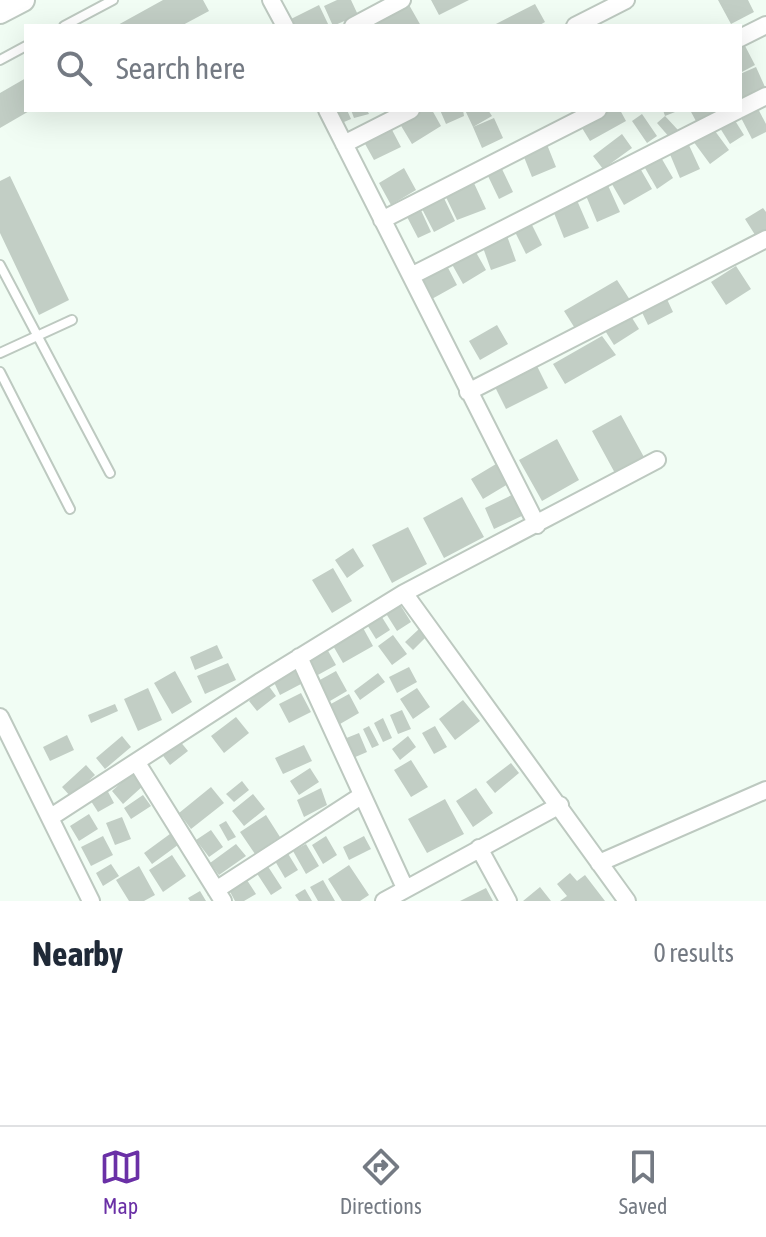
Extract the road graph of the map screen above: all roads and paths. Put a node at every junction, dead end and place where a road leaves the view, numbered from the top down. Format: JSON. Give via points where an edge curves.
{"nodes":[{"id":1,"x":23,"y":0,"type":"edge"},
{"id":2,"x":113,"y":0,"type":"edge"},
{"id":3,"x":271,"y":0,"type":"edge"},
{"id":4,"x":402,"y":0,"type":"edge"},
{"id":5,"x":626,"y":0,"type":"edge"},
{"id":6,"x":95,"y":4,"type":"edge"},
{"id":7,"x":0,"y":12,"type":"edge"},
{"id":8,"x":67,"y":24,"type":"edge"},
{"id":9,"x":284,"y":24,"type":"edge"},
{"id":10,"x":357,"y":24,"type":"edge"},
{"id":11,"x":579,"y":24,"type":"edge"},
{"id":12,"x":766,"y":25,"type":"edge"},
{"id":13,"x":742,"y":37,"type":"edge"},
{"id":14,"x":24,"y":47,"type":"edge"},
{"id":15,"x":0,"y":60,"type":"edge"},
{"id":16,"x":766,"y":96,"type":"edge"},
{"id":17,"x":742,"y":108,"type":"edge"},
{"id":18,"x":328,"y":112,"type":"edge"},
{"id":19,"x":407,"y":112,"type":"edge"},
{"id":20,"x":594,"y":112,"type":"edge"},
{"id":21,"x":735,"y":112,"type":"edge"},
{"id":22,"x":344,"y":144,"type":"junction"},
{"id":23,"x":382,"y":220,"type":"junction"},
{"id":24,"x":766,"y":239,"type":"edge"},
{"id":25,"x":0,"y":265,"type":"edge"},
{"id":26,"x":411,"y":276,"type":"junction"},
{"id":27,"x":72,"y":320,"type":"dead end"},
{"id":28,"x":38,"y":336,"type":"junction"},
{"id":29,"x":0,"y":353,"type":"edge"},
{"id":30,"x":0,"y":372,"type":"edge"},
{"id":31,"x":468,"y":392,"type":"junction"},
{"id":32,"x":657,"y":460,"type":"dead end"},
{"id":33,"x":110,"y":473,"type":"dead end"},
{"id":34,"x":70,"y":509,"type":"dead end"},
{"id":35,"x":537,"y":525,"type":"junction"},
{"id":36,"x":404,"y":593,"type":"junction"},
{"id":37,"x":299,"y":657,"type":"junction"},
{"id":38,"x":0,"y":717,"type":"edge"},
{"id":39,"x":137,"y":763,"type":"junction"},
{"id":40,"x":766,"y":790,"type":"edge"},
{"id":41,"x":361,"y":796,"type":"junction"},
{"id":42,"x":560,"y":805,"type":"junction"},
{"id":43,"x":51,"y":817,"type":"junction"},
{"id":44,"x":479,"y":848,"type":"junction"},
{"id":45,"x":599,"y":863,"type":"junction"},
{"id":46,"x":405,"y":888,"type":"junction"},
{"id":47,"x":220,"y":896,"type":"edge"},
{"id":48,"x":91,"y":901,"type":"edge"},
{"id":49,"x":384,"y":901,"type":"edge"},
{"id":50,"x":508,"y":901,"type":"edge"},
{"id":51,"x":627,"y":901,"type":"edge"}],
"edges":[{"from":1,"to":7,"type":"main road"},
{"from":2,"to":6,"type":"lane"},
{"from":3,"to":9,"type":"street"},
{"from":4,"to":10,"type":"street"},
{"from":5,"to":11,"type":"street"},
{"from":6,"to":8,"type":"lane"},
{"from":12,"to":13,"type":"street"},
{"from":14,"to":15,"type":"lane"},
{"from":16,"to":17,"type":"street"},
{"from":18,"to":22,"type":"street"},
{"from":19,"to":22,"type":"street"},
{"from":20,"to":23,"type":"street"},
{"from":21,"to":26,"type":"street"},
{"from":22,"to":23,"type":"street"},
{"from":23,"to":26,"type":"street"},
{"from":24,"to":31,"type":"street"},
{"from":25,"to":28,"type":"lane"},
{"from":26,"to":31,"type":"street"},
{"from":27,"to":28,"type":"lane"},
{"from":28,"to":29,"type":"lane"},
{"from":28,"to":33,"type":"lane"},
{"from":30,"to":34,"type":"lane"},
{"from":31,"to":35,"type":"street"},
{"from":32,"to":35,"type":"street"},
{"from":35,"to":36,"type":"street"},
{"from":36,"to":37,"type":"street"},
{"from":36,"to":42,"type":"street"},
{"from":37,"to":39,"type":"street"},
{"from":37,"to":41,"type":"street"},
{"from":38,"to":43,"type":"street"},
{"from":39,"to":43,"type":"street"},
{"from":39,"to":47,"type":"street"},
{"from":40,"to":45,"type":"street"},
{"from":41,"to":46,"type":"street"},
{"from":41,"to":47,"type":"street"},
{"from":42,"to":44,"type":"street"},
{"from":42,"to":45,"type":"street"},
{"from":43,"to":48,"type":"street"},
{"from":44,"to":46,"type":"street"},
{"from":44,"to":50,"type":"street"},
{"from":45,"to":51,"type":"street"},
{"from":46,"to":49,"type":"street"}]}
